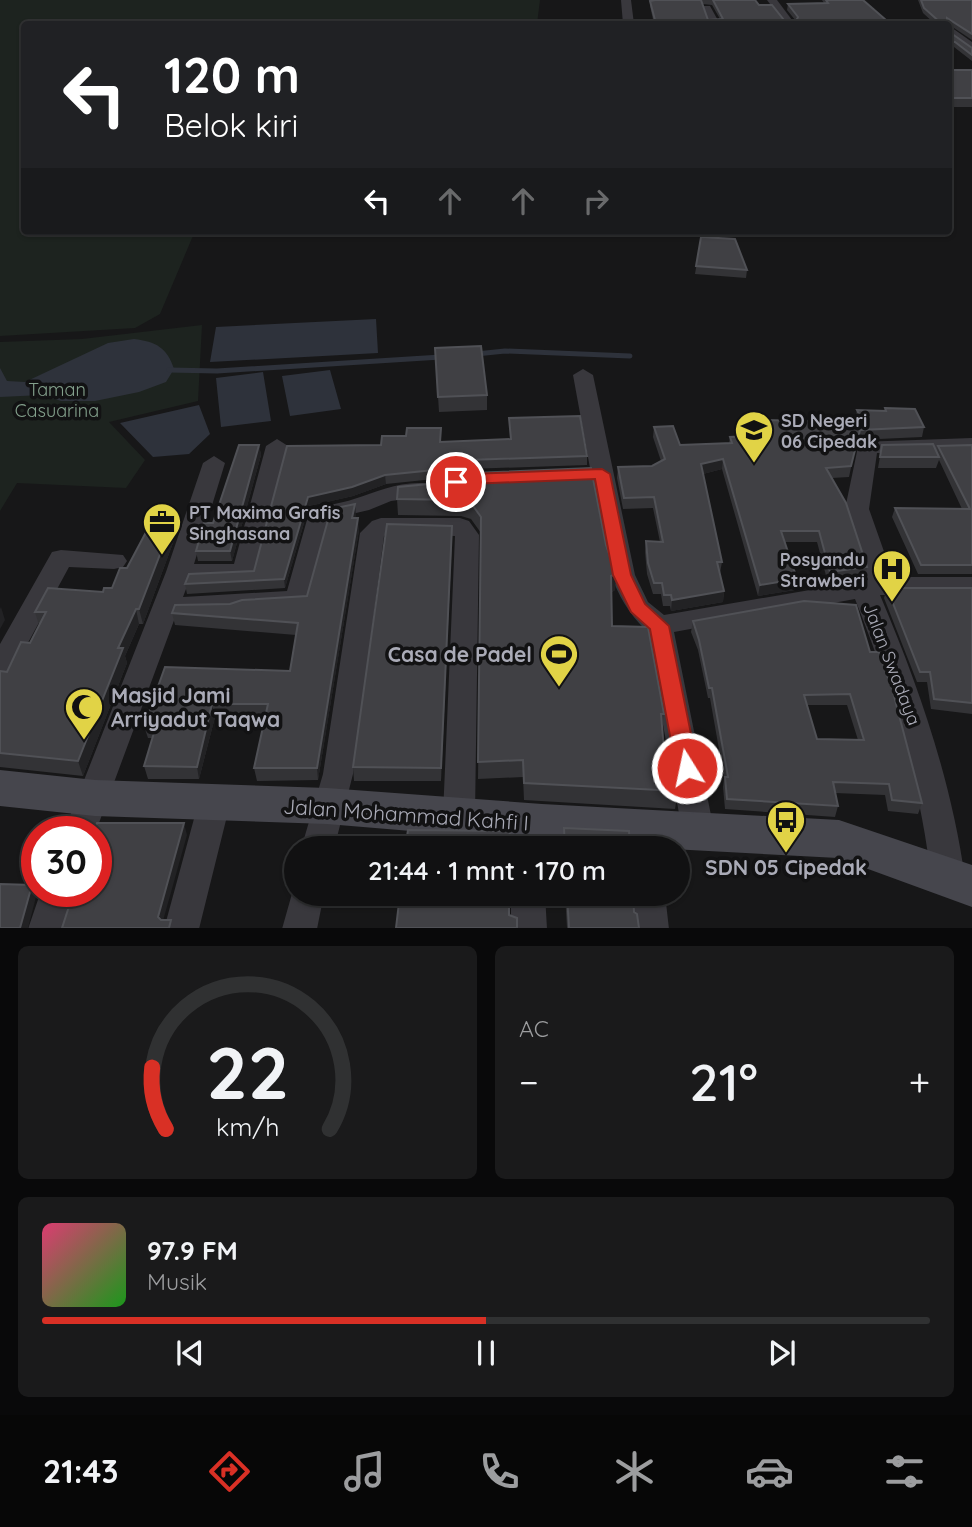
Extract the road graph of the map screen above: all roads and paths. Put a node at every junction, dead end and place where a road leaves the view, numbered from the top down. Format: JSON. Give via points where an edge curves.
{"nodes":[{"id":1,"x":626,"y":0,"type":"edge"},
{"id":2,"x":772,"y":0,"type":"edge"},
{"id":3,"x":706,"y":8,"type":"edge"},
{"id":4,"x":629,"y":21,"type":"edge"},
{"id":5,"x":713,"y":21,"type":"edge"},
{"id":6,"x":788,"y":21,"type":"edge"},
{"id":7,"x":952,"y":28,"type":"edge"},
{"id":8,"x":972,"y":28,"type":"edge"},
{"id":9,"x":952,"y":31,"type":"edge"},
{"id":10,"x":972,"y":48,"type":"edge"},
{"id":11,"x":583,"y":375,"type":"dead end"},
{"id":12,"x":972,"y":444,"type":"edge"},
{"id":13,"x":277,"y":446,"type":"dead end"},
{"id":14,"x":214,"y":463,"type":"dead end"},
{"id":15,"x":610,"y":471,"type":"junction"},
{"id":16,"x":534,"y":477,"type":"edge"},
{"id":17,"x":450,"y":488,"type":"edge"},
{"id":18,"x":114,"y":561,"type":"dead end"},
{"id":19,"x":179,"y":572,"type":"junction"},
{"id":20,"x":972,"y":586,"type":"edge"},
{"id":21,"x":873,"y":588,"type":"junction"},
{"id":22,"x":166,"y":606,"type":"junction"},
{"id":23,"x":659,"y":626,"type":"junction"},
{"id":24,"x":0,"y":668,"type":"edge"},
{"id":25,"x":0,"y":788,"type":"edge"},
{"id":26,"x":214,"y":804,"type":"junction"},
{"id":27,"x":327,"y":806,"type":"junction"},
{"id":28,"x":88,"y":815,"type":"edge"},
{"id":29,"x":458,"y":816,"type":"junction"},
{"id":30,"x":698,"y":830,"type":"junction"},
{"id":31,"x":527,"y":835,"type":"edge"},
{"id":32,"x":320,"y":836,"type":"edge"},
{"id":33,"x":565,"y":836,"type":"edge"},
{"id":34,"x":655,"y":836,"type":"edge"},
{"id":35,"x":960,"y":882,"type":"edge"},
{"id":36,"x":304,"y":906,"type":"edge"},
{"id":37,"x":528,"y":906,"type":"edge"},
{"id":38,"x":649,"y":906,"type":"edge"},
{"id":39,"x":53,"y":907,"type":"edge"},
{"id":40,"x":45,"y":928,"type":"edge"},
{"id":41,"x":181,"y":928,"type":"edge"},
{"id":42,"x":299,"y":928,"type":"edge"},
{"id":43,"x":529,"y":928,"type":"edge"},
{"id":44,"x":652,"y":928,"type":"edge"}],
"edges":[{"from":1,"to":4,"type":"street"},
{"from":2,"to":6,"type":"street"},
{"from":3,"to":5,"type":"street"},
{"from":7,"to":8,"type":"street"},
{"from":9,"to":10,"type":"street"},
{"from":11,"to":15,"type":"street"},
{"from":12,"to":21,"type":"street","name":"Jalan Swadaya","via":[[865,449],[857,509]]},
{"from":13,"to":19,"type":"street","via":[[245,573]]},
{"from":14,"to":19,"type":"street"},
{"from":15,"to":16,"type":"street"},
{"from":15,"to":23,"type":"street","via":[[622,575],[638,607]]},
{"from":17,"to":22,"type":"street","via":[[386,494],[319,514],[298,600]]},
{"from":18,"to":24,"type":"street","via":[[61,558]]},
{"from":19,"to":22,"type":"street"},
{"from":20,"to":21,"type":"street"},
{"from":21,"to":23,"type":"street"},
{"from":21,"to":35,"type":"street","name":"Jalan Swadaya"},
{"from":22,"to":28,"type":"street"},
{"from":23,"to":30,"type":"street"},
{"from":25,"to":28,"type":"main road","name":"Jalan Mohammad Kahfi I"},
{"from":26,"to":27,"type":"main road","name":"Jalan Mohammad Kahfi I"},
{"from":26,"to":28,"type":"main road","name":"Jalan Mohammad Kahfi I"},
{"from":26,"to":41,"type":"street"},
{"from":27,"to":29,"type":"main road","name":"Jalan Mohammad Kahfi I"},
{"from":27,"to":29,"type":"street","via":[[338,774],[372,533],[381,526],[460,526],[467,535]]},
{"from":27,"to":32,"type":"street"},
{"from":29,"to":31,"type":"main road","name":"Jalan Mohammad Kahfi I"},
{"from":30,"to":34,"type":"main road","name":"Jalan Mohammad Kahfi I"},
{"from":30,"to":35,"type":"main road","name":"Jalan Mohammad Kahfi I","via":[[839,839]]},
{"from":31,"to":33,"type":"main road","name":"Jalan Mohammad Kahfi I"},
{"from":36,"to":42,"type":"street"},
{"from":37,"to":43,"type":"street"},
{"from":38,"to":44,"type":"street"},
{"from":39,"to":40,"type":"street"}]}
